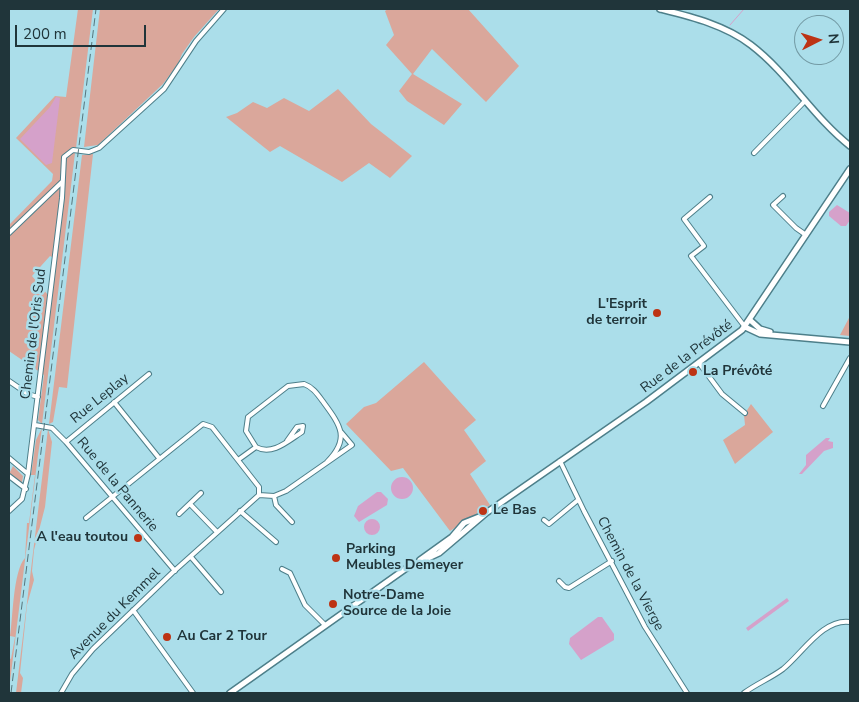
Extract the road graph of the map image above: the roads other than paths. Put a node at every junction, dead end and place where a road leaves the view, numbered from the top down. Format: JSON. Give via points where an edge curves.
{"nodes":[{"id":1,"x":224,"y":9,"type":"edge"},
{"id":2,"x":660,"y":9,"type":"edge"},
{"id":3,"x":805,"y":102,"type":"junction"},
{"id":4,"x":838,"y":137,"type":"junction"},
{"id":5,"x":850,"y":141,"type":"edge"},
{"id":6,"x":850,"y":146,"type":"edge"},
{"id":7,"x":754,"y":152,"type":"dead end"},
{"id":8,"x":850,"y":169,"type":"edge"},
{"id":9,"x":62,"y":182,"type":"junction"},
{"id":10,"x":783,"y":196,"type":"dead end"},
{"id":11,"x":710,"y":197,"type":"dead end"},
{"id":12,"x":9,"y":233,"type":"edge"},
{"id":13,"x":806,"y":235,"type":"junction"},
{"id":14,"x":750,"y":320,"type":"junction"},
{"id":15,"x":745,"y":327,"type":"junction"},
{"id":16,"x":798,"y":337,"type":"junction"},
{"id":17,"x":850,"y":342,"type":"edge"},
{"id":18,"x":850,"y":358,"type":"edge"},
{"id":19,"x":699,"y":363,"type":"junction"},
{"id":20,"x":149,"y":374,"type":"dead end"},
{"id":21,"x":9,"y":381,"type":"edge"},
{"id":22,"x":38,"y":397,"type":"junction"},
{"id":23,"x":114,"y":402,"type":"junction"},
{"id":24,"x":823,"y":406,"type":"dead end"},
{"id":25,"x":745,"y":413,"type":"dead end"},
{"id":26,"x":34,"y":425,"type":"junction"},
{"id":27,"x":341,"y":432,"type":"junction"},
{"id":28,"x":287,"y":441,"type":"junction"},
{"id":29,"x":357,"y":441,"type":"dead end"},
{"id":30,"x":66,"y":442,"type":"junction"},
{"id":31,"x":352,"y":445,"type":"junction"},
{"id":32,"x":256,"y":446,"type":"junction"},
{"id":33,"x":9,"y":458,"type":"edge"},
{"id":34,"x":159,"y":458,"type":"junction"},
{"id":35,"x":238,"y":460,"type":"junction"},
{"id":36,"x":560,"y":461,"type":"junction"},
{"id":37,"x":327,"y":462,"type":"junction"},
{"id":38,"x":28,"y":474,"type":"junction"},
{"id":39,"x":9,"y":476,"type":"edge"},
{"id":40,"x":26,"y":489,"type":"junction"},
{"id":41,"x":201,"y":493,"type":"dead end"},
{"id":42,"x":259,"y":495,"type":"junction"},
{"id":43,"x":112,"y":496,"type":"junction"},
{"id":44,"x":274,"y":496,"type":"junction"},
{"id":45,"x":578,"y":500,"type":"junction"},
{"id":46,"x":190,"y":504,"type":"junction"},
{"id":47,"x":240,"y":510,"type":"junction"},
{"id":48,"x":9,"y":511,"type":"edge"},
{"id":49,"x":179,"y":514,"type":"dead end"},
{"id":50,"x":86,"y":518,"type":"dead end"},
{"id":51,"x":544,"y":520,"type":"dead end"},
{"id":52,"x":292,"y":522,"type":"dead end"},
{"id":53,"x":217,"y":532,"type":"junction"},
{"id":54,"x":276,"y":542,"type":"dead end"},
{"id":55,"x":191,"y":557,"type":"junction"},
{"id":56,"x":612,"y":561,"type":"junction"},
{"id":57,"x":282,"y":569,"type":"dead end"},
{"id":58,"x":175,"y":570,"type":"junction"},
{"id":59,"x":559,"y":582,"type":"dead end"},
{"id":60,"x":221,"y":592,"type":"dead end"},
{"id":61,"x":133,"y":610,"type":"junction"},
{"id":62,"x":850,"y":622,"type":"edge"},
{"id":63,"x":325,"y":626,"type":"junction"},
{"id":64,"x":61,"y":693,"type":"edge"},
{"id":65,"x":194,"y":693,"type":"edge"},
{"id":66,"x":230,"y":693,"type":"edge"},
{"id":67,"x":687,"y":693,"type":"edge"},
{"id":68,"x":744,"y":693,"type":"edge"}],
"edges":[{"from":1,"to":9,"type":"street","name":"Chemin de l'Oris Sud","via":[[196,41],[159,94],[102,146],[91,151],[72,150],[65,155]]},
{"from":2,"to":3,"type":"street","via":[[710,23],[742,39],[774,67]]},
{"from":3,"to":4,"type":"street"},
{"from":3,"to":7,"type":"street"},
{"from":4,"to":5,"type":"street"},
{"from":4,"to":6,"type":"street"},
{"from":8,"to":13,"type":"street","name":"Rue de la Prévôté"},
{"from":9,"to":12,"type":"street"},
{"from":9,"to":22,"type":"street","name":"Chemin de l'Oris Sud"},
{"from":10,"to":13,"type":"street","via":[[773,205]]},
{"from":11,"to":15,"type":"street","via":[[684,219],[704,246],[691,256]]},
{"from":13,"to":14,"type":"street","name":"Rue de la Prévôté"},
{"from":14,"to":15,"type":"street","name":"Rue de la Prévôté"},
{"from":14,"to":16,"type":"street","via":[[765,331]]},
{"from":15,"to":16,"type":"street","via":[[760,334]]},
{"from":15,"to":19,"type":"street","name":"Rue de la Prévôté"},
{"from":16,"to":17,"type":"street"},
{"from":18,"to":24,"type":"street"},
{"from":19,"to":25,"type":"street","via":[[722,394]]},
{"from":19,"to":36,"type":"street","name":"Rue de la Prévôté"},
{"from":20,"to":23,"type":"street","name":"Rue Leplay"},
{"from":21,"to":22,"type":"street"},
{"from":22,"to":26,"type":"street","name":"Chemin de l'Oris Sud"},
{"from":23,"to":30,"type":"street","name":"Rue Leplay"},
{"from":23,"to":34,"type":"street"},
{"from":26,"to":30,"type":"street","name":"Rue de la Pannerie","via":[[52,428]]},
{"from":26,"to":38,"type":"street","name":"Chemin de l'Oris Sud"},
{"from":27,"to":31,"type":"street"},
{"from":27,"to":32,"type":"street","via":[[312,388],[296,383],[248,417],[246,431]]},
{"from":27,"to":37,"type":"street","via":[[339,447]]},
{"from":28,"to":28,"type":"street","via":[[302,432],[303,426],[298,426]]},
{"from":28,"to":32,"type":"street","via":[[271,450]]},
{"from":29,"to":31,"type":"street"},
{"from":30,"to":43,"type":"street","name":"Rue de la Pannerie"},
{"from":31,"to":37,"type":"street"},
{"from":32,"to":35,"type":"street"},
{"from":33,"to":38,"type":"street"},
{"from":34,"to":35,"type":"street","via":[[198,426],[205,424]]},
{"from":34,"to":43,"type":"street"},
{"from":35,"to":42,"type":"street","via":[[257,484]]},
{"from":36,"to":45,"type":"street","name":"Chemin de la Vierge"},
{"from":36,"to":63,"type":"street","name":"Rue de la Prévôté","via":[[486,513],[466,522],[453,536]]},
{"from":37,"to":44,"type":"street"},
{"from":38,"to":40,"type":"street","name":"Chemin de l'Oris Sud"},
{"from":39,"to":40,"type":"street"},
{"from":40,"to":48,"type":"street","via":[[22,499]]},
{"from":41,"to":46,"type":"street"},
{"from":42,"to":44,"type":"street"},
{"from":42,"to":47,"type":"street","name":"Avenue du Kemmel"},
{"from":43,"to":50,"type":"street"},
{"from":43,"to":58,"type":"street","name":"Rue de la Pannerie"},
{"from":44,"to":52,"type":"street","via":[[276,505]]},
{"from":45,"to":51,"type":"street","via":[[549,524]]},
{"from":45,"to":56,"type":"street","name":"Chemin de la Vierge"},
{"from":46,"to":49,"type":"street"},
{"from":46,"to":53,"type":"street"},
{"from":47,"to":53,"type":"street","name":"Avenue du Kemmel"},
{"from":47,"to":54,"type":"street"},
{"from":53,"to":55,"type":"street","name":"Avenue du Kemmel"},
{"from":55,"to":58,"type":"street","name":"Avenue du Kemmel"},
{"from":55,"to":60,"type":"street"},
{"from":56,"to":59,"type":"street","via":[[569,588]]},
{"from":56,"to":67,"type":"street","name":"Chemin de la Vierge","via":[[658,649]]},
{"from":57,"to":63,"type":"street","via":[[293,577],[305,605]]},
{"from":58,"to":61,"type":"street","name":"Avenue du Kemmel"},
{"from":61,"to":64,"type":"street","name":"Avenue du Kemmel","via":[[81,661]]},
{"from":61,"to":65,"type":"street"},
{"from":62,"to":68,"type":"street","via":[[828,627],[784,668]]},
{"from":63,"to":66,"type":"street","name":"Rue de la Prévôté"}]}
